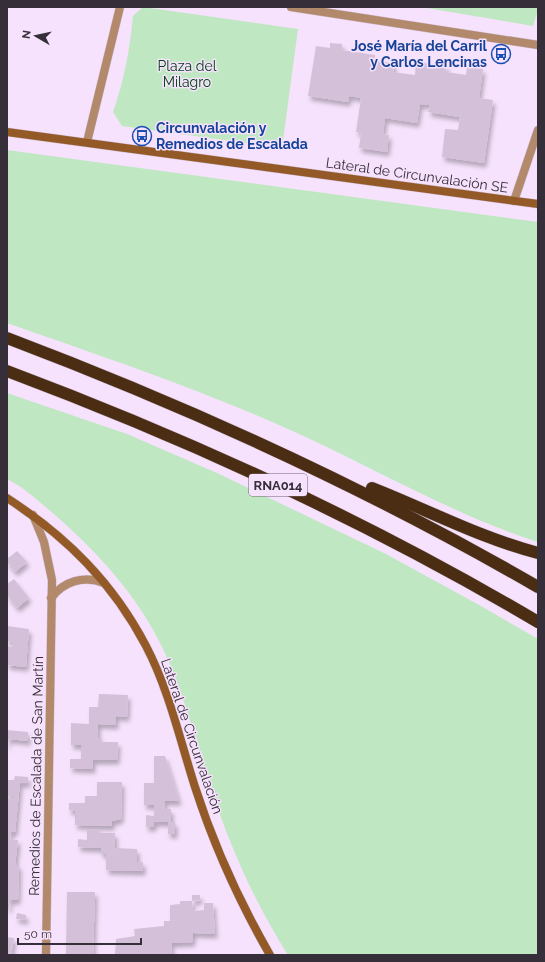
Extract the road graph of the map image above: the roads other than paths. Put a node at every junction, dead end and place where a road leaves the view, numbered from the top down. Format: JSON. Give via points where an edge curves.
{"nodes":[{"id":1,"x":120,"y":7,"type":"edge"},
{"id":2,"x":290,"y":7,"type":"edge"},
{"id":3,"x":538,"y":45,"type":"edge"},
{"id":4,"x":538,"y":130,"type":"edge"},
{"id":5,"x":7,"y":132,"type":"edge"},
{"id":6,"x":87,"y":142,"type":"junction"},
{"id":7,"x":514,"y":201,"type":"junction"},
{"id":8,"x":538,"y":204,"type":"edge"},
{"id":9,"x":7,"y":338,"type":"edge"},
{"id":10,"x":7,"y":371,"type":"edge"},
{"id":11,"x":305,"y":463,"type":"junction"},
{"id":12,"x":7,"y":498,"type":"edge"},
{"id":13,"x":33,"y":515,"type":"junction"},
{"id":14,"x":538,"y":553,"type":"edge"},
{"id":15,"x":104,"y":583,"type":"junction"},
{"id":16,"x":538,"y":587,"type":"edge"},
{"id":17,"x":51,"y":598,"type":"junction"},
{"id":18,"x":538,"y":622,"type":"edge"},
{"id":19,"x":46,"y":955,"type":"edge"},
{"id":20,"x":270,"y":955,"type":"edge"}],
"edges":[{"from":1,"to":6,"type":"street"},
{"from":2,"to":3,"type":"street"},
{"from":4,"to":7,"type":"street"},
{"from":5,"to":6,"type":"street","name":"Lateral de Circunvalación SE"},
{"from":6,"to":7,"type":"street","name":"Lateral de Circunvalación SE"},
{"from":7,"to":8,"type":"street","name":"Lateral de Circunvalación SE"},
{"from":9,"to":11,"type":"highway","number":"RNA014","via":[[188,410]]},
{"from":10,"to":18,"type":"highway","number":"RNA014","via":[[166,434],[286,488],[428,560]]},
{"from":11,"to":14,"type":"highway","via":[[395,498],[462,528]]},
{"from":11,"to":16,"type":"highway","number":"RNA014"},
{"from":12,"to":13,"type":"street","name":"Lateral de Circunvalación"},
{"from":13,"to":15,"type":"street","name":"Lateral de Circunvalación","via":[[65,540]]},
{"from":13,"to":17,"type":"street","name":"Remedios de Escalada de San Martín","via":[[48,558],[52,580]]},
{"from":15,"to":17,"type":"street","via":[[91,579],[75,581],[61,588]]},
{"from":15,"to":20,"type":"street","name":"Lateral de Circunvalación","via":[[134,625],[155,664],[210,829],[235,890]]},
{"from":17,"to":19,"type":"street","name":"Remedios de Escalada de San Martín"}]}
